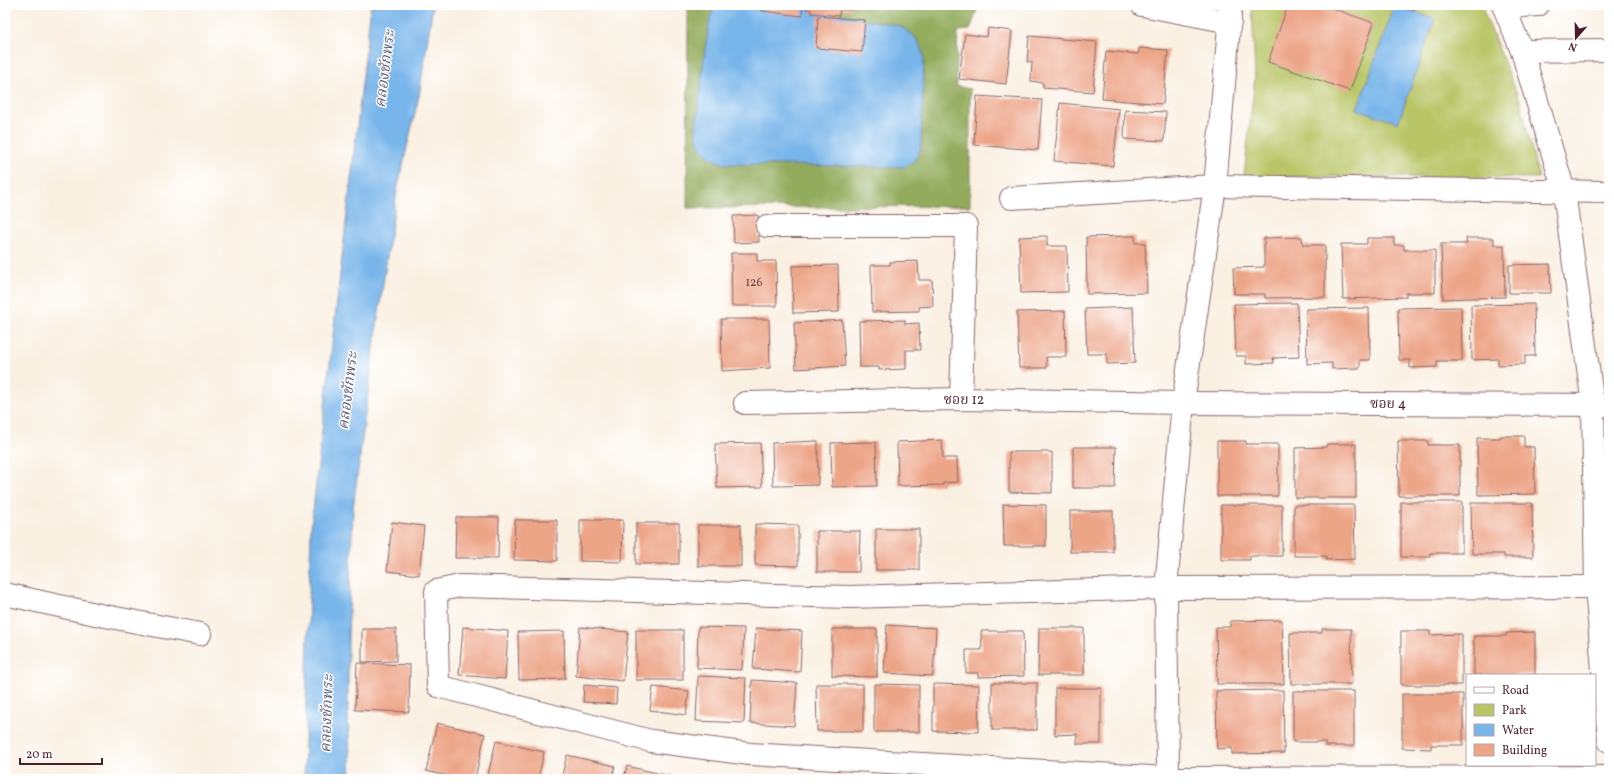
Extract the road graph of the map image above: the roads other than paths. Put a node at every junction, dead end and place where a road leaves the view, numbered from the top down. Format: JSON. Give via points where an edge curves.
{"nodes":[{"id":1,"x":1142,"y":5,"type":"edge"},
{"id":2,"x":1538,"y":5,"type":"edge"},
{"id":3,"x":1504,"y":6,"type":"edge"},
{"id":4,"x":1230,"y":13,"type":"edge"},
{"id":5,"x":1609,"y":50,"type":"edge"},
{"id":6,"x":1522,"y":51,"type":"junction"},
{"id":7,"x":1215,"y":186,"type":"junction"},
{"id":8,"x":1564,"y":191,"type":"junction"},
{"id":9,"x":1609,"y":192,"type":"edge"},
{"id":10,"x":1011,"y":198,"type":"dead end"},
{"id":11,"x":767,"y":226,"type":"dead end"},
{"id":12,"x":961,"y":399,"type":"junction"},
{"id":13,"x":745,"y":403,"type":"dead end"},
{"id":14,"x":1183,"y":403,"type":"junction"},
{"id":15,"x":1601,"y":405,"type":"edge"},
{"id":16,"x":1602,"y":587,"type":"edge"},
{"id":17,"x":1166,"y":588,"type":"junction"},
{"id":18,"x":5,"y":594,"type":"edge"},
{"id":19,"x":200,"y":634,"type":"dead end"},
{"id":20,"x":1609,"y":741,"type":"edge"},
{"id":21,"x":1609,"y":777,"type":"edge"},
{"id":22,"x":1168,"y":778,"type":"edge"}],
"edges":[{"from":1,"to":4,"type":"street"},
{"from":2,"to":3,"type":"street"},
{"from":3,"to":6,"type":"street"},
{"from":4,"to":7,"type":"street"},
{"from":5,"to":6,"type":"street"},
{"from":6,"to":8,"type":"street"},
{"from":7,"to":8,"type":"street"},
{"from":7,"to":10,"type":"street"},
{"from":7,"to":14,"type":"street"},
{"from":8,"to":9,"type":"street"},
{"from":8,"to":15,"type":"street"},
{"from":11,"to":12,"type":"street","via":[[966,226]]},
{"from":12,"to":13,"type":"street","name":"ซอย 12"},
{"from":12,"to":14,"type":"street","name":"ซอย 12"},
{"from":14,"to":15,"type":"street","name":"ซอย 4"},
{"from":14,"to":17,"type":"street"},
{"from":15,"to":16,"type":"street"},
{"from":16,"to":17,"type":"street"},
{"from":16,"to":20,"type":"street"},
{"from":17,"to":22,"type":"street"},
{"from":17,"to":22,"type":"street","via":[[849,597],[460,586],[436,591],[438,686],[643,739],[750,754]]},
{"from":18,"to":19,"type":"street"},
{"from":21,"to":22,"type":"street"}]}
